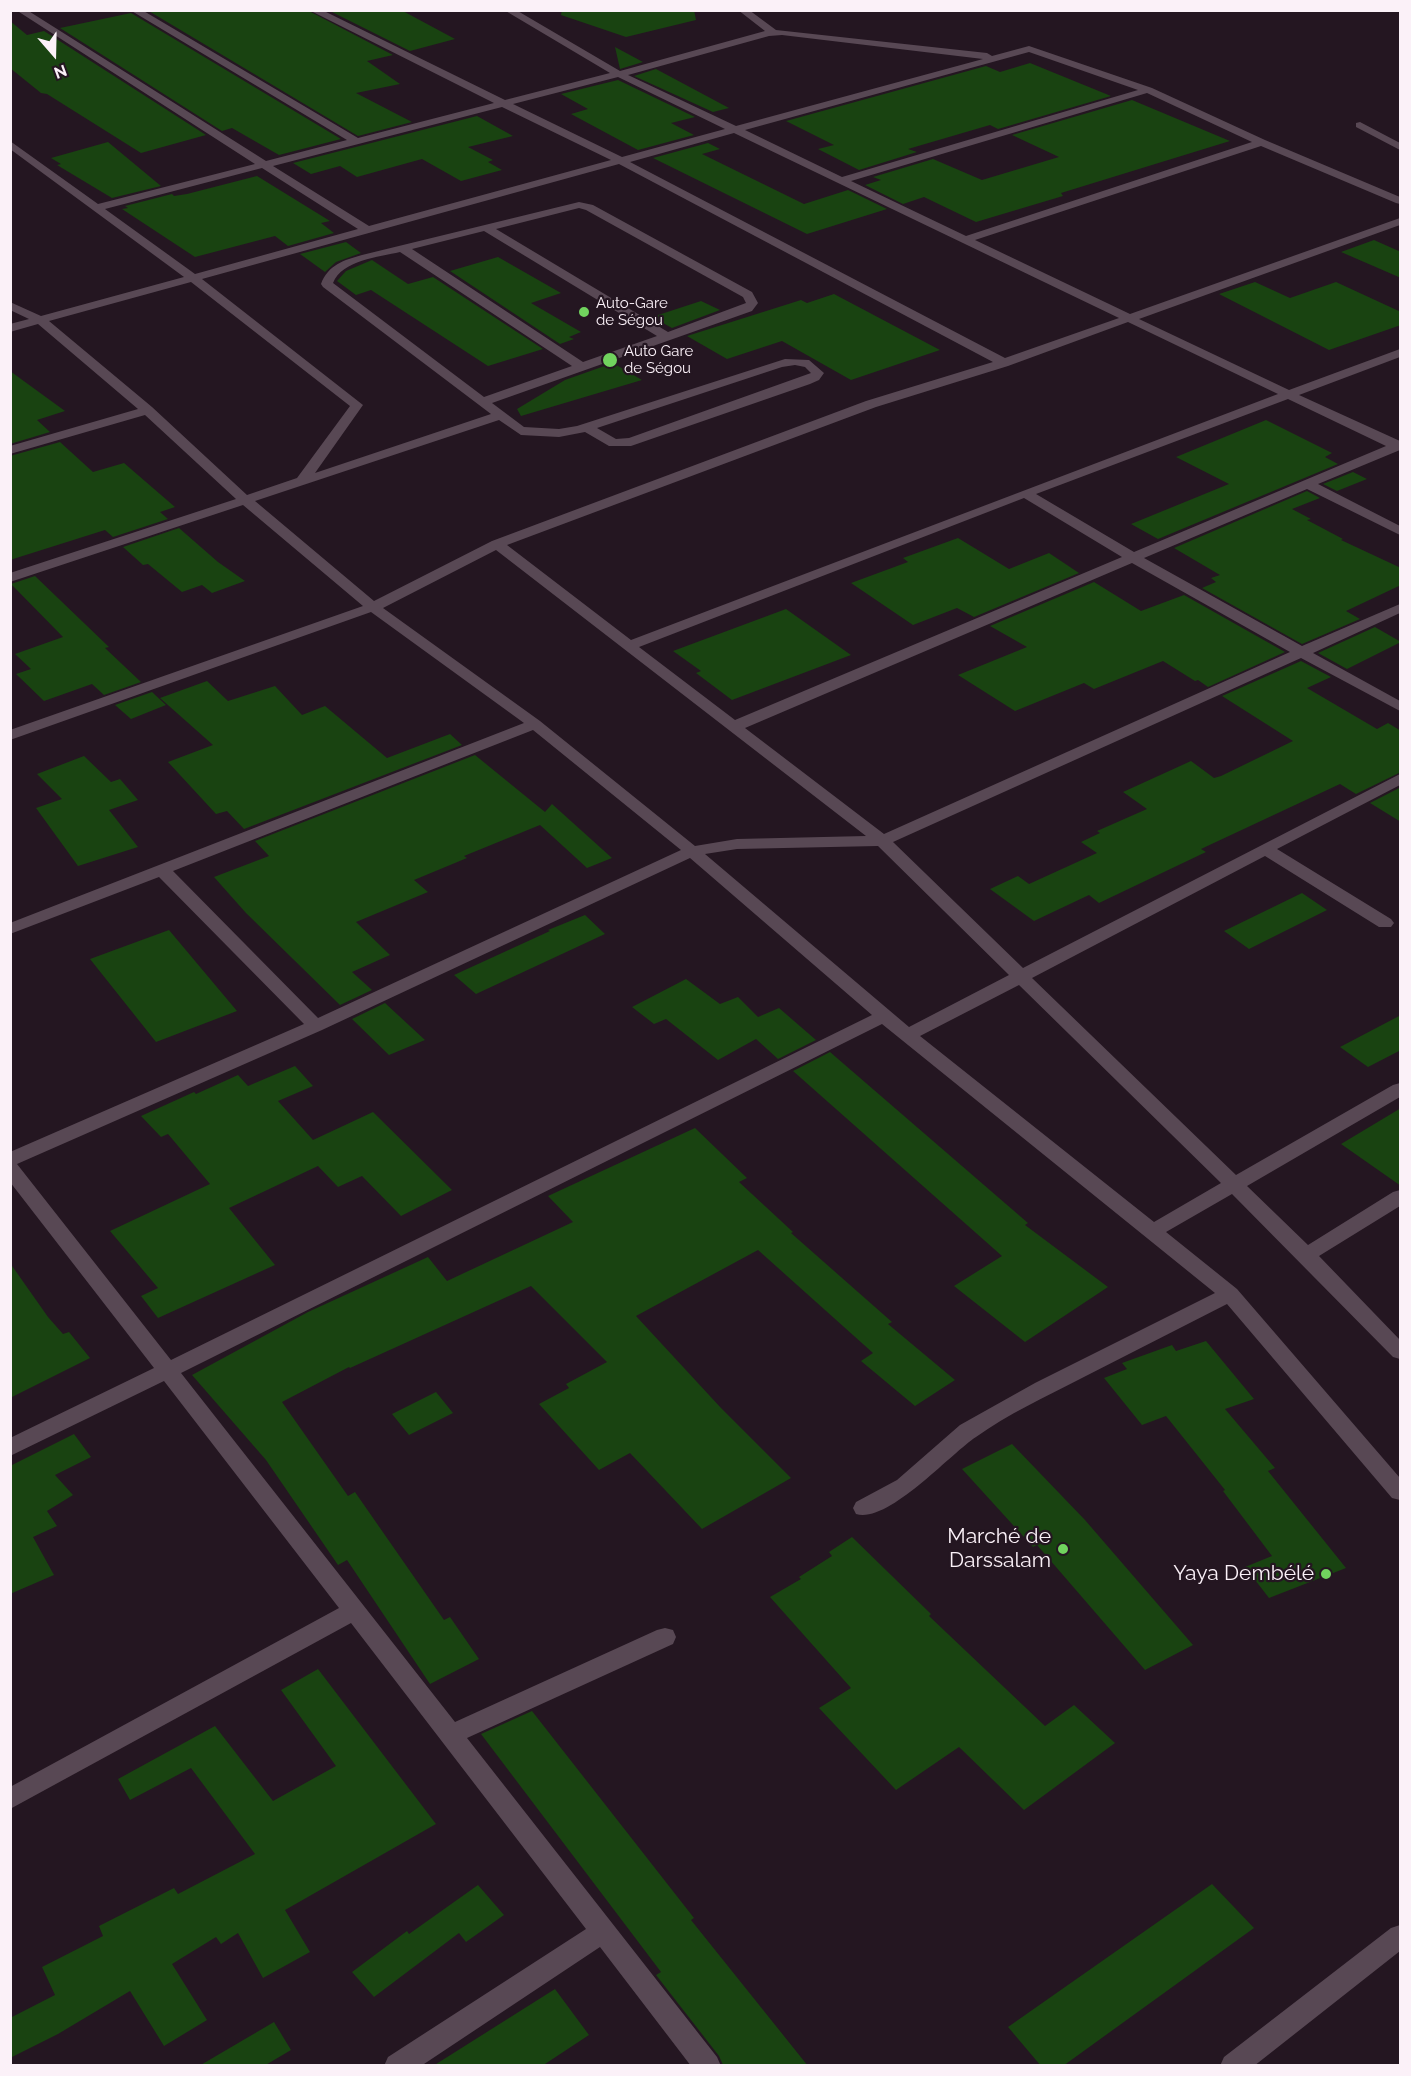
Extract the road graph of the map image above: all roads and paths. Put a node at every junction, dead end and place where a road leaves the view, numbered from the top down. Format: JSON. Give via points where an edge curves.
{"nodes":[{"id":1,"x":20,"y":10,"type":"edge"},
{"id":2,"x":134,"y":10,"type":"edge"},
{"id":3,"x":313,"y":10,"type":"edge"},
{"id":4,"x":508,"y":10,"type":"edge"},
{"id":5,"x":742,"y":10,"type":"edge"},
{"id":6,"x":773,"y":32,"type":"junction"},
{"id":7,"x":996,"y":57,"type":"junction"},
{"id":8,"x":619,"y":74,"type":"junction"},
{"id":9,"x":1148,"y":90,"type":"junction"},
{"id":10,"x":504,"y":103,"type":"junction"},
{"id":11,"x":1360,"y":125,"type":"dead end"},
{"id":12,"x":736,"y":128,"type":"junction"},
{"id":13,"x":356,"y":141,"type":"junction"},
{"id":14,"x":1261,"y":142,"type":"junction"},
{"id":15,"x":10,"y":144,"type":"edge"},
{"id":16,"x":1401,"y":147,"type":"edge"},
{"id":17,"x":619,"y":160,"type":"junction"},
{"id":18,"x":262,"y":165,"type":"junction"},
{"id":19,"x":843,"y":180,"type":"junction"},
{"id":20,"x":1401,"y":201,"type":"edge"},
{"id":21,"x":98,"y":207,"type":"junction"},
{"id":22,"x":1401,"y":220,"type":"edge"},
{"id":23,"x":485,"y":227,"type":"junction"},
{"id":24,"x":367,"y":230,"type":"junction"},
{"id":25,"x":964,"y":240,"type":"junction"},
{"id":26,"x":402,"y":248,"type":"junction"},
{"id":27,"x":193,"y":278,"type":"junction"},
{"id":28,"x":10,"y":305,"type":"edge"},
{"id":29,"x":1130,"y":319,"type":"junction"},
{"id":30,"x":40,"y":320,"type":"junction"},
{"id":31,"x":10,"y":328,"type":"edge"},
{"id":32,"x":667,"y":337,"type":"junction"},
{"id":33,"x":1401,"y":353,"type":"edge"},
{"id":34,"x":1004,"y":363,"type":"junction"},
{"id":35,"x":582,"y":367,"type":"junction"},
{"id":36,"x":1288,"y":394,"type":"junction"},
{"id":37,"x":481,"y":402,"type":"junction"},
{"id":38,"x":147,"y":410,"type":"junction"},
{"id":39,"x":499,"y":416,"type":"junction"},
{"id":40,"x":586,"y":428,"type":"junction"},
{"id":41,"x":1398,"y":446,"type":"edge"},
{"id":42,"x":10,"y":450,"type":"edge"},
{"id":43,"x":303,"y":480,"type":"junction"},
{"id":44,"x":1307,"y":484,"type":"junction"},
{"id":45,"x":1025,"y":493,"type":"junction"},
{"id":46,"x":244,"y":499,"type":"junction"},
{"id":47,"x":1401,"y":531,"type":"edge"},
{"id":48,"x":497,"y":544,"type":"junction"},
{"id":49,"x":1133,"y":558,"type":"junction"},
{"id":50,"x":10,"y":578,"type":"edge"},
{"id":51,"x":373,"y":607,"type":"junction"},
{"id":52,"x":1401,"y":608,"type":"edge"},
{"id":53,"x":628,"y":646,"type":"junction"},
{"id":54,"x":1304,"y":653,"type":"junction"},
{"id":55,"x":1401,"y":707,"type":"edge"},
{"id":56,"x":535,"y":724,"type":"junction"},
{"id":57,"x":733,"y":727,"type":"junction"},
{"id":58,"x":10,"y":735,"type":"edge"},
{"id":59,"x":1401,"y":779,"type":"edge"},
{"id":60,"x":882,"y":841,"type":"junction"},
{"id":61,"x":1265,"y":849,"type":"junction"},
{"id":62,"x":692,"y":851,"type":"junction"},
{"id":63,"x":163,"y":871,"type":"junction"},
{"id":64,"x":1385,"y":923,"type":"dead end"},
{"id":65,"x":10,"y":929,"type":"edge"},
{"id":66,"x":1019,"y":977,"type":"junction"},
{"id":67,"x":884,"y":1016,"type":"junction"},
{"id":68,"x":316,"y":1026,"type":"junction"},
{"id":69,"x":908,"y":1035,"type":"junction"},
{"id":70,"x":1401,"y":1089,"type":"edge"},
{"id":71,"x":10,"y":1160,"type":"edge"},
{"id":72,"x":10,"y":1168,"type":"edge"},
{"id":73,"x":1234,"y":1185,"type":"junction"},
{"id":74,"x":1401,"y":1197,"type":"edge"},
{"id":75,"x":1152,"y":1232,"type":"junction"},
{"id":76,"x":1306,"y":1255,"type":"junction"},
{"id":77,"x":1230,"y":1294,"type":"junction"},
{"id":78,"x":1401,"y":1352,"type":"edge"},
{"id":79,"x":167,"y":1370,"type":"junction"},
{"id":80,"x":10,"y":1448,"type":"edge"},
{"id":81,"x":1401,"y":1492,"type":"edge"},
{"id":82,"x":864,"y":1508,"type":"dead end"},
{"id":83,"x":355,"y":1610,"type":"junction"},
{"id":84,"x":665,"y":1637,"type":"dead end"},
{"id":85,"x":452,"y":1734,"type":"junction"},
{"id":86,"x":10,"y":1799,"type":"edge"},
{"id":87,"x":604,"y":1931,"type":"junction"},
{"id":88,"x":1401,"y":1936,"type":"edge"},
{"id":89,"x":397,"y":2066,"type":"edge"},
{"id":90,"x":708,"y":2066,"type":"edge"},
{"id":91,"x":1233,"y":2066,"type":"edge"}],
"edges":[{"from":1,"to":18,"type":"street"},
{"from":2,"to":13,"type":"street"},
{"from":3,"to":10,"type":"street"},
{"from":4,"to":8,"type":"street"},
{"from":5,"to":6,"type":"street"},
{"from":6,"to":7,"type":"street"},
{"from":6,"to":8,"type":"street"},
{"from":7,"to":9,"type":"street","via":[[1029,49]]},
{"from":7,"to":12,"type":"street"},
{"from":8,"to":10,"type":"street"},
{"from":8,"to":12,"type":"street"},
{"from":9,"to":14,"type":"street"},
{"from":9,"to":19,"type":"street"},
{"from":10,"to":13,"type":"street"},
{"from":10,"to":17,"type":"street"},
{"from":11,"to":16,"type":"street"},
{"from":12,"to":17,"type":"street"},
{"from":12,"to":19,"type":"street"},
{"from":13,"to":18,"type":"street"},
{"from":14,"to":20,"type":"street"},
{"from":14,"to":25,"type":"street"},
{"from":15,"to":21,"type":"street"},
{"from":17,"to":24,"type":"street"},
{"from":17,"to":34,"type":"street"},
{"from":18,"to":21,"type":"street"},
{"from":18,"to":24,"type":"street"},
{"from":19,"to":25,"type":"street"},
{"from":21,"to":27,"type":"street"},
{"from":22,"to":29,"type":"street"},
{"from":23,"to":26,"type":"street"},
{"from":23,"to":32,"type":"street"},
{"from":23,"to":32,"type":"street","via":[[565,207],[589,207],[748,296],[752,303],[748,308]]},
{"from":24,"to":27,"type":"street"},
{"from":25,"to":29,"type":"street"},
{"from":26,"to":35,"type":"street"},
{"from":26,"to":37,"type":"street","via":[[338,266],[330,273],[327,284]]},
{"from":27,"to":30,"type":"street"},
{"from":27,"to":43,"type":"street","via":[[357,405]]},
{"from":28,"to":30,"type":"street"},
{"from":29,"to":34,"type":"street"},
{"from":29,"to":36,"type":"street"},
{"from":30,"to":31,"type":"street"},
{"from":30,"to":38,"type":"street"},
{"from":32,"to":35,"type":"street"},
{"from":33,"to":36,"type":"street"},
{"from":34,"to":48,"type":"street","via":[[871,404]]},
{"from":35,"to":37,"type":"street"},
{"from":36,"to":41,"type":"street"},
{"from":36,"to":45,"type":"street"},
{"from":37,"to":39,"type":"street"},
{"from":38,"to":42,"type":"street"},
{"from":38,"to":46,"type":"street"},
{"from":39,"to":40,"type":"street","via":[[520,432],[559,433]]},
{"from":39,"to":43,"type":"street"},
{"from":40,"to":40,"type":"street","via":[[779,364],[804,362],[818,373],[806,381],[622,444],[604,440]]},
{"from":41,"to":44,"type":"street"},
{"from":43,"to":46,"type":"street"},
{"from":44,"to":47,"type":"street"},
{"from":44,"to":49,"type":"street"},
{"from":45,"to":49,"type":"street"},
{"from":45,"to":53,"type":"street"},
{"from":46,"to":50,"type":"street"},
{"from":46,"to":51,"type":"street"},
{"from":48,"to":51,"type":"street"},
{"from":48,"to":53,"type":"street"},
{"from":49,"to":54,"type":"street"},
{"from":49,"to":57,"type":"street"},
{"from":51,"to":56,"type":"street"},
{"from":51,"to":58,"type":"street"},
{"from":52,"to":54,"type":"street"},
{"from":53,"to":57,"type":"street"},
{"from":54,"to":55,"type":"street"},
{"from":54,"to":60,"type":"street"},
{"from":56,"to":62,"type":"street"},
{"from":56,"to":63,"type":"street"},
{"from":57,"to":60,"type":"street"},
{"from":59,"to":61,"type":"street"},
{"from":60,"to":62,"type":"street","via":[[737,844]]},
{"from":60,"to":66,"type":"street"},
{"from":61,"to":64,"type":"street"},
{"from":61,"to":66,"type":"street"},
{"from":62,"to":67,"type":"street"},
{"from":62,"to":68,"type":"street"},
{"from":63,"to":65,"type":"street"},
{"from":63,"to":68,"type":"street"},
{"from":66,"to":69,"type":"street"},
{"from":66,"to":73,"type":"street"},
{"from":67,"to":69,"type":"street"},
{"from":67,"to":79,"type":"street"},
{"from":68,"to":71,"type":"street"},
{"from":69,"to":75,"type":"street"},
{"from":70,"to":73,"type":"street"},
{"from":72,"to":79,"type":"street"},
{"from":73,"to":75,"type":"street"},
{"from":73,"to":76,"type":"street"},
{"from":74,"to":76,"type":"street"},
{"from":75,"to":77,"type":"street"},
{"from":76,"to":78,"type":"street"},
{"from":77,"to":81,"type":"street"},
{"from":77,"to":82,"type":"street","via":[[968,1431],[905,1486]]},
{"from":79,"to":80,"type":"street"},
{"from":79,"to":83,"type":"street"},
{"from":83,"to":85,"type":"street"},
{"from":83,"to":86,"type":"street"},
{"from":84,"to":85,"type":"street"},
{"from":85,"to":87,"type":"street"},
{"from":87,"to":89,"type":"street"},
{"from":87,"to":90,"type":"street"},
{"from":88,"to":91,"type":"street"}]}
